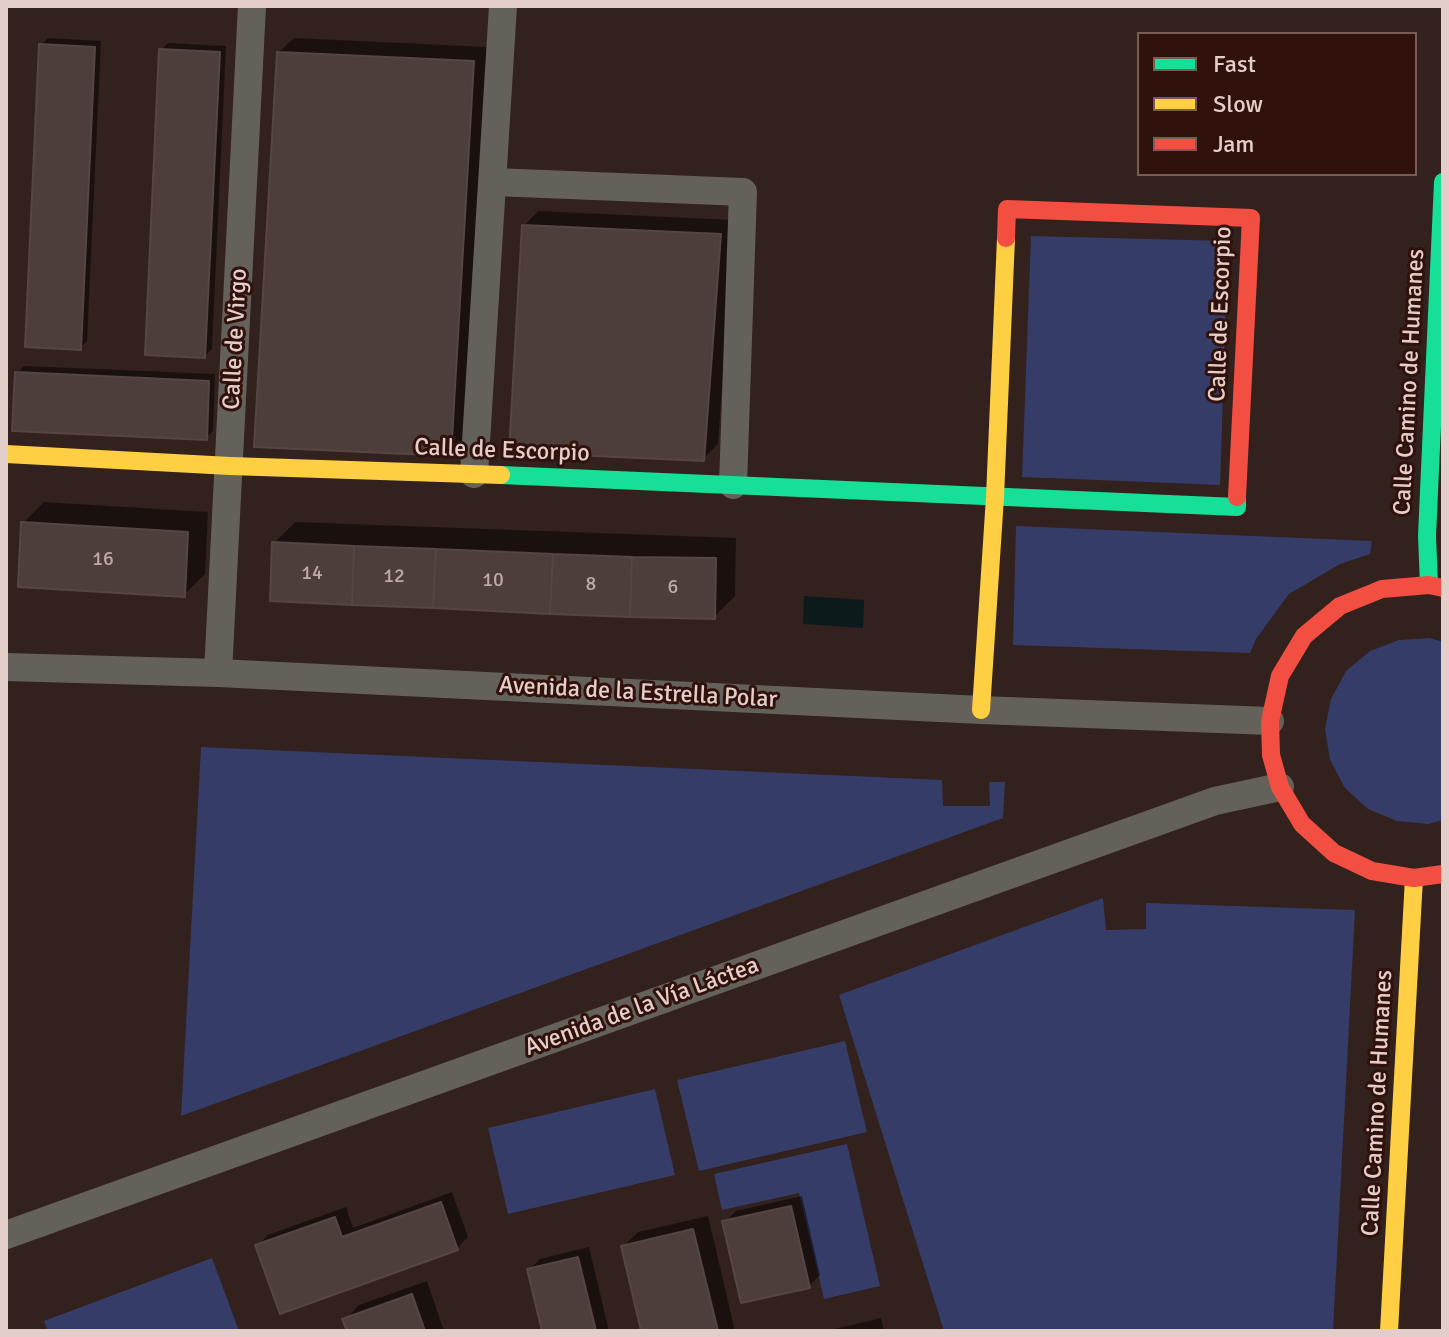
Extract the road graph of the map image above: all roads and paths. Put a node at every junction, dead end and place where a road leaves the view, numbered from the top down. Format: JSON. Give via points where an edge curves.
{"nodes":[{"id":1,"x":252,"y":6,"type":"edge"},
{"id":2,"x":503,"y":6,"type":"edge"},
{"id":3,"x":494,"y":182,"type":"junction"},
{"id":4,"x":1443,"y":182,"type":"edge"},
{"id":5,"x":6,"y":454,"type":"edge"},
{"id":6,"x":230,"y":466,"type":"junction"},
{"id":7,"x":474,"y":474,"type":"junction"},
{"id":8,"x":733,"y":485,"type":"junction"},
{"id":9,"x":995,"y":497,"type":"junction"},
{"id":10,"x":1436,"y":586,"type":"edge"},
{"id":11,"x":6,"y":667,"type":"edge"},
{"id":12,"x":218,"y":673,"type":"junction"},
{"id":13,"x":981,"y":710,"type":"junction"},
{"id":14,"x":1270,"y":721,"type":"junction"},
{"id":15,"x":1280,"y":787,"type":"junction"},
{"id":16,"x":1443,"y":874,"type":"edge"},
{"id":17,"x":1414,"y":878,"type":"junction"},
{"id":18,"x":6,"y":1235,"type":"edge"},
{"id":19,"x":1389,"y":1331,"type":"edge"}],
"edges":[{"from":1,"to":6,"type":"street","name":"Calle de Virgo"},
{"from":2,"to":3,"type":"street"},
{"from":3,"to":7,"type":"street"},
{"from":3,"to":8,"type":"street","via":[[743,192]]},
{"from":4,"to":10,"type":"street","name":"Calle Camino de Humanes","via":[[1427,536]]},
{"from":5,"to":6,"type":"street","name":"Calle de Escorpio"},
{"from":6,"to":7,"type":"street","name":"Calle de Escorpio"},
{"from":6,"to":12,"type":"street","name":"Calle de Virgo"},
{"from":7,"to":8,"type":"street","name":"Calle de Escorpio"},
{"from":8,"to":9,"type":"street","name":"Calle de Escorpio"},
{"from":9,"to":9,"type":"street","name":"Calle de Escorpio","via":[[1237,507],[1251,218],[1007,209]]},
{"from":9,"to":13,"type":"street","name":"Calle de Escorpio"},
{"from":10,"to":14,"type":"street","via":[[1382,589],[1340,606],[1304,636],[1280,676]]},
{"from":11,"to":12,"type":"street","name":"Avenida de la Estrella Polar"},
{"from":12,"to":13,"type":"street","name":"Avenida de la Estrella Polar"},
{"from":13,"to":14,"type":"street","name":"Avenida de la Estrella Polar"},
{"from":14,"to":15,"type":"street","via":[[1271,755]]},
{"from":15,"to":17,"type":"street","via":[[1302,824],[1334,853],[1372,871]]},
{"from":15,"to":18,"type":"street","name":"Avenida de la Vía Láctea","via":[[1215,801]]},
{"from":16,"to":17,"type":"street"},
{"from":17,"to":19,"type":"street","name":"Calle Camino de Humanes"}]}
